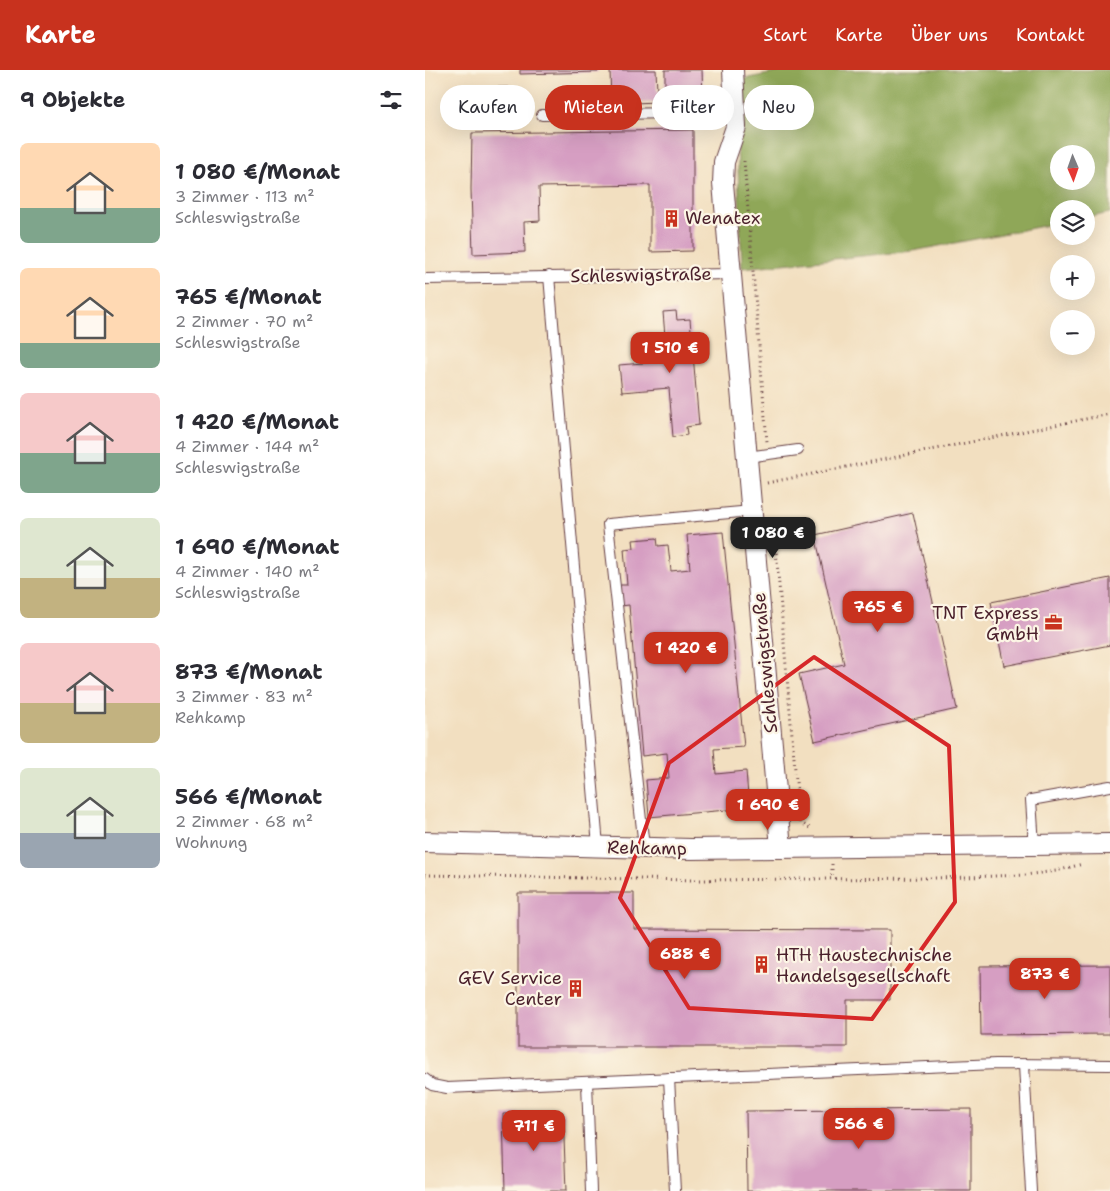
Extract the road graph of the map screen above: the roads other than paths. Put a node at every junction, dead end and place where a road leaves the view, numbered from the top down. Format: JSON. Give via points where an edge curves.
{"nodes":[{"id":1,"x":733,"y":70,"type":"edge"},
{"id":2,"x":736,"y":110,"type":"junction"},
{"id":3,"x":542,"y":115,"type":"dead end"},
{"id":4,"x":731,"y":274,"type":"junction"},
{"id":5,"x":549,"y":276,"type":"junction"},
{"id":6,"x":425,"y":279,"type":"edge"},
{"id":7,"x":798,"y":450,"type":"dead end"},
{"id":8,"x":747,"y":457,"type":"junction"},
{"id":9,"x":751,"y":511,"type":"junction"},
{"id":10,"x":1110,"y":786,"type":"edge"},
{"id":11,"x":425,"y":842,"type":"edge"},
{"id":12,"x":1110,"y":844,"type":"edge"},
{"id":13,"x":1034,"y":845,"type":"junction"},
{"id":14,"x":598,"y":846,"type":"junction"},
{"id":15,"x":644,"y":847,"type":"junction"},
{"id":16,"x":781,"y":848,"type":"junction"},
{"id":17,"x":1024,"y":1065,"type":"junction"},
{"id":18,"x":1110,"y":1065,"type":"edge"},
{"id":19,"x":669,"y":1078,"type":"junction"},
{"id":20,"x":425,"y":1080,"type":"edge"},
{"id":21,"x":587,"y":1082,"type":"junction"},
{"id":22,"x":591,"y":1191,"type":"edge"},
{"id":23,"x":675,"y":1191,"type":"edge"},
{"id":24,"x":1031,"y":1191,"type":"edge"}],
"edges":[{"from":1,"to":2,"type":"street"},
{"from":2,"to":3,"type":"lane"},
{"from":2,"to":4,"type":"street","via":[[736,127],[724,162],[723,184]]},
{"from":4,"to":5,"type":"lane","name":"Schleswigstraße"},
{"from":4,"to":8,"type":"street","name":"Schleswigstraße"},
{"from":5,"to":6,"type":"lane","name":"Schleswigstraße"},
{"from":5,"to":14,"type":"lane"},
{"from":7,"to":8,"type":"lane"},
{"from":8,"to":9,"type":"street","name":"Schleswigstraße"},
{"from":9,"to":15,"type":"lane","via":[[609,524]]},
{"from":9,"to":16,"type":"street","name":"Schleswigstraße"},
{"from":10,"to":13,"type":"lane","via":[[1031,800]]},
{"from":11,"to":14,"type":"street","name":"Rehkamp"},
{"from":12,"to":13,"type":"street","name":"Rehkamp"},
{"from":13,"to":16,"type":"street","name":"Rehkamp"},
{"from":14,"to":15,"type":"street","name":"Rehkamp"},
{"from":15,"to":16,"type":"street","name":"Rehkamp"},
{"from":17,"to":18,"type":"lane"},
{"from":17,"to":19,"type":"lane"},
{"from":17,"to":24,"type":"lane"},
{"from":19,"to":21,"type":"lane"},
{"from":19,"to":23,"type":"lane"},
{"from":20,"to":21,"type":"lane","via":[[439,1088]]},
{"from":21,"to":22,"type":"lane"}]}
